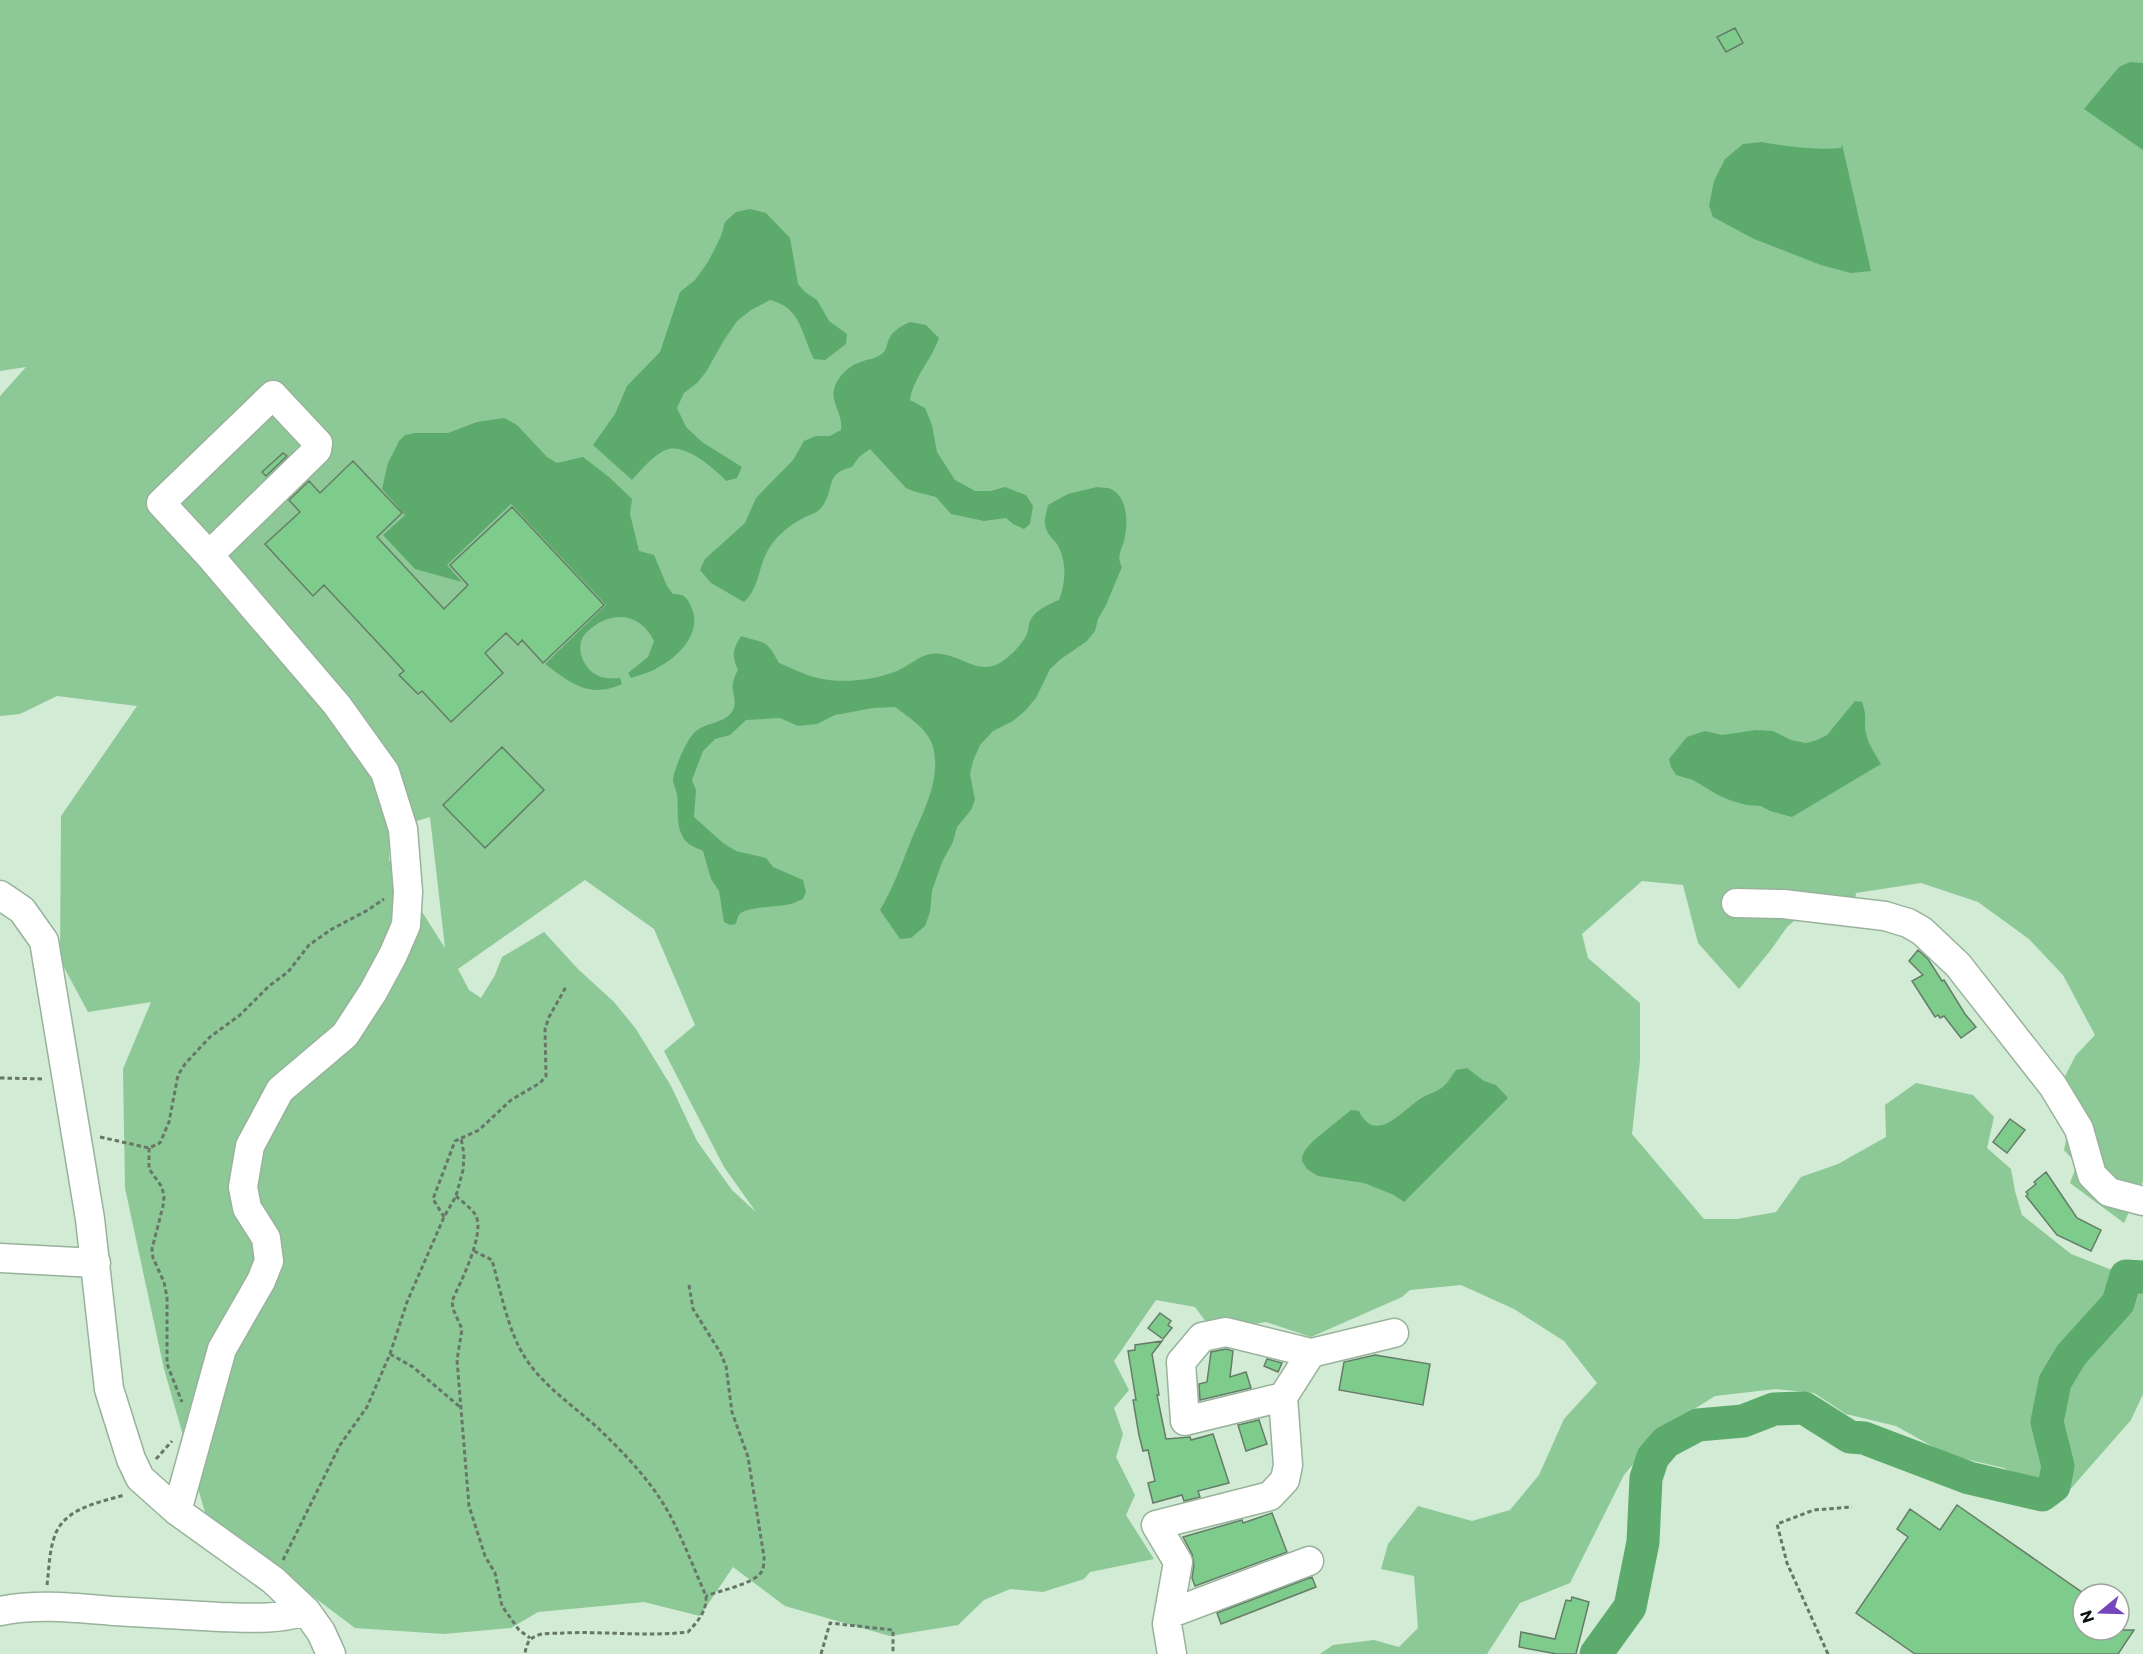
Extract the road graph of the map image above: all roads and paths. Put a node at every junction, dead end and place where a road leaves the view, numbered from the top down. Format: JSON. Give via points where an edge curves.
{"nodes":[{"id":1,"x":209,"y":555,"type":"junction"},
{"id":2,"x":408,"y":892,"type":"junction"},
{"id":3,"x":0,"y":895,"type":"edge"},
{"id":4,"x":1736,"y":903,"type":"dead end"},
{"id":5,"x":567,"y":985,"type":"dead end"},
{"id":6,"x":0,"y":1078,"type":"edge"},
{"id":7,"x":68,"y":1080,"type":"junction"},
{"id":8,"x":460,"y":1138,"type":"junction"},
{"id":9,"x":81,"y":1167,"type":"junction"},
{"id":10,"x":456,"y":1196,"type":"junction"},
{"id":11,"x":2143,"y":1202,"type":"edge"},
{"id":12,"x":444,"y":1217,"type":"junction"},
{"id":13,"x":474,"y":1251,"type":"junction"},
{"id":14,"x":0,"y":1258,"type":"edge"},
{"id":15,"x":96,"y":1263,"type":"junction"},
{"id":16,"x":689,"y":1285,"type":"dead end"},
{"id":17,"x":1394,"y":1333,"type":"dead end"},
{"id":18,"x":1311,"y":1353,"type":"junction"},
{"id":19,"x":390,"y":1354,"type":"junction"},
{"id":20,"x":1283,"y":1397,"type":"junction"},
{"id":21,"x":460,"y":1407,"type":"junction"},
{"id":22,"x":1852,"y":1507,"type":"dead end"},
{"id":23,"x":177,"y":1511,"type":"junction"},
{"id":24,"x":1309,"y":1561,"type":"dead end"},
{"id":25,"x":273,"y":1580,"type":"junction"},
{"id":26,"x":706,"y":1596,"type":"junction"},
{"id":27,"x":0,"y":1611,"type":"edge"},
{"id":28,"x":306,"y":1611,"type":"junction"},
{"id":29,"x":1169,"y":1614,"type":"junction"},
{"id":30,"x":530,"y":1639,"type":"junction"},
{"id":31,"x":331,"y":1654,"type":"edge"},
{"id":32,"x":525,"y":1654,"type":"edge"},
{"id":33,"x":821,"y":1654,"type":"edge"},
{"id":34,"x":893,"y":1654,"type":"edge"},
{"id":35,"x":1172,"y":1654,"type":"edge"},
{"id":36,"x":1828,"y":1654,"type":"edge"}],
"edges":[{"from":1,"to":1,"type":"street","via":[[160,502],[273,395],[318,443],[317,450]]},
{"from":1,"to":2,"type":"street","via":[[337,705],[385,772],[403,829]]},
{"from":2,"to":9,"type":"path","via":[[379,902],[309,945],[288,972],[210,1037],[178,1075],[169,1122],[159,1143],[149,1148],[102,1136]]},
{"from":2,"to":23,"type":"street","via":[[406,925],[373,992],[345,1035],[280,1090],[250,1146],[243,1187],[247,1208],[266,1238],[269,1261],[222,1349]]},
{"from":3,"to":7,"type":"street","via":[[22,909],[44,941]]},
{"from":4,"to":11,"type":"street","via":[[1783,904],[1885,916],[1923,931],[1958,965],[2054,1086],[2079,1129],[2092,1175],[2109,1192]]},
{"from":5,"to":8,"type":"path","via":[[545,1029],[546,1077],[511,1100],[478,1130]]},
{"from":6,"to":7,"type":"path"},
{"from":7,"to":9,"type":"street"},
{"from":8,"to":10,"type":"path","via":[[463,1170]]},
{"from":8,"to":12,"type":"path","via":[[455,1140],[433,1199]]},
{"from":9,"to":15,"type":"street"},
{"from":10,"to":12,"type":"path"},
{"from":10,"to":13,"type":"path","via":[[475,1213],[478,1221]]},
{"from":12,"to":19,"type":"path","via":[[407,1302]]},
{"from":13,"to":21,"type":"path","via":[[452,1301],[462,1329],[457,1360]]},
{"from":13,"to":26,"type":"path","via":[[492,1260],[514,1337],[526,1359],[651,1486],[672,1519]]},
{"from":14,"to":15,"type":"street"},
{"from":15,"to":23,"type":"street","via":[[109,1389],[128,1449],[140,1478]]},
{"from":16,"to":26,"type":"path","via":[[693,1309],[726,1366],[732,1412],[748,1457],[764,1557],[764,1569],[757,1577]]},
{"from":17,"to":18,"type":"street"},
{"from":18,"to":20,"type":"street"},
{"from":18,"to":20,"type":"street","via":[[1226,1332],[1202,1338],[1181,1362],[1185,1421]]},
{"from":19,"to":21,"type":"path","via":[[413,1367]]},
{"from":19,"to":25,"type":"path","via":[[367,1407],[340,1445]]},
{"from":20,"to":29,"type":"street","via":[[1286,1480],[1270,1496],[1156,1525],[1178,1562]]},
{"from":21,"to":30,"type":"path","via":[[469,1506],[475,1528],[495,1574],[502,1606]]},
{"from":22,"to":36,"type":"path","via":[[1814,1510],[1777,1524],[1787,1563]]},
{"from":23,"to":25,"type":"street"},
{"from":24,"to":29,"type":"street"},
{"from":25,"to":28,"type":"street"},
{"from":26,"to":30,"type":"path","via":[[699,1620],[688,1632],[538,1634]]},
{"from":27,"to":28,"type":"street","via":[[66,1607],[246,1618],[284,1617]]},
{"from":28,"to":31,"type":"street"},
{"from":29,"to":35,"type":"street"},
{"from":30,"to":32,"type":"path"},
{"from":33,"to":34,"type":"path","via":[[830,1623],[893,1630]]}]}
